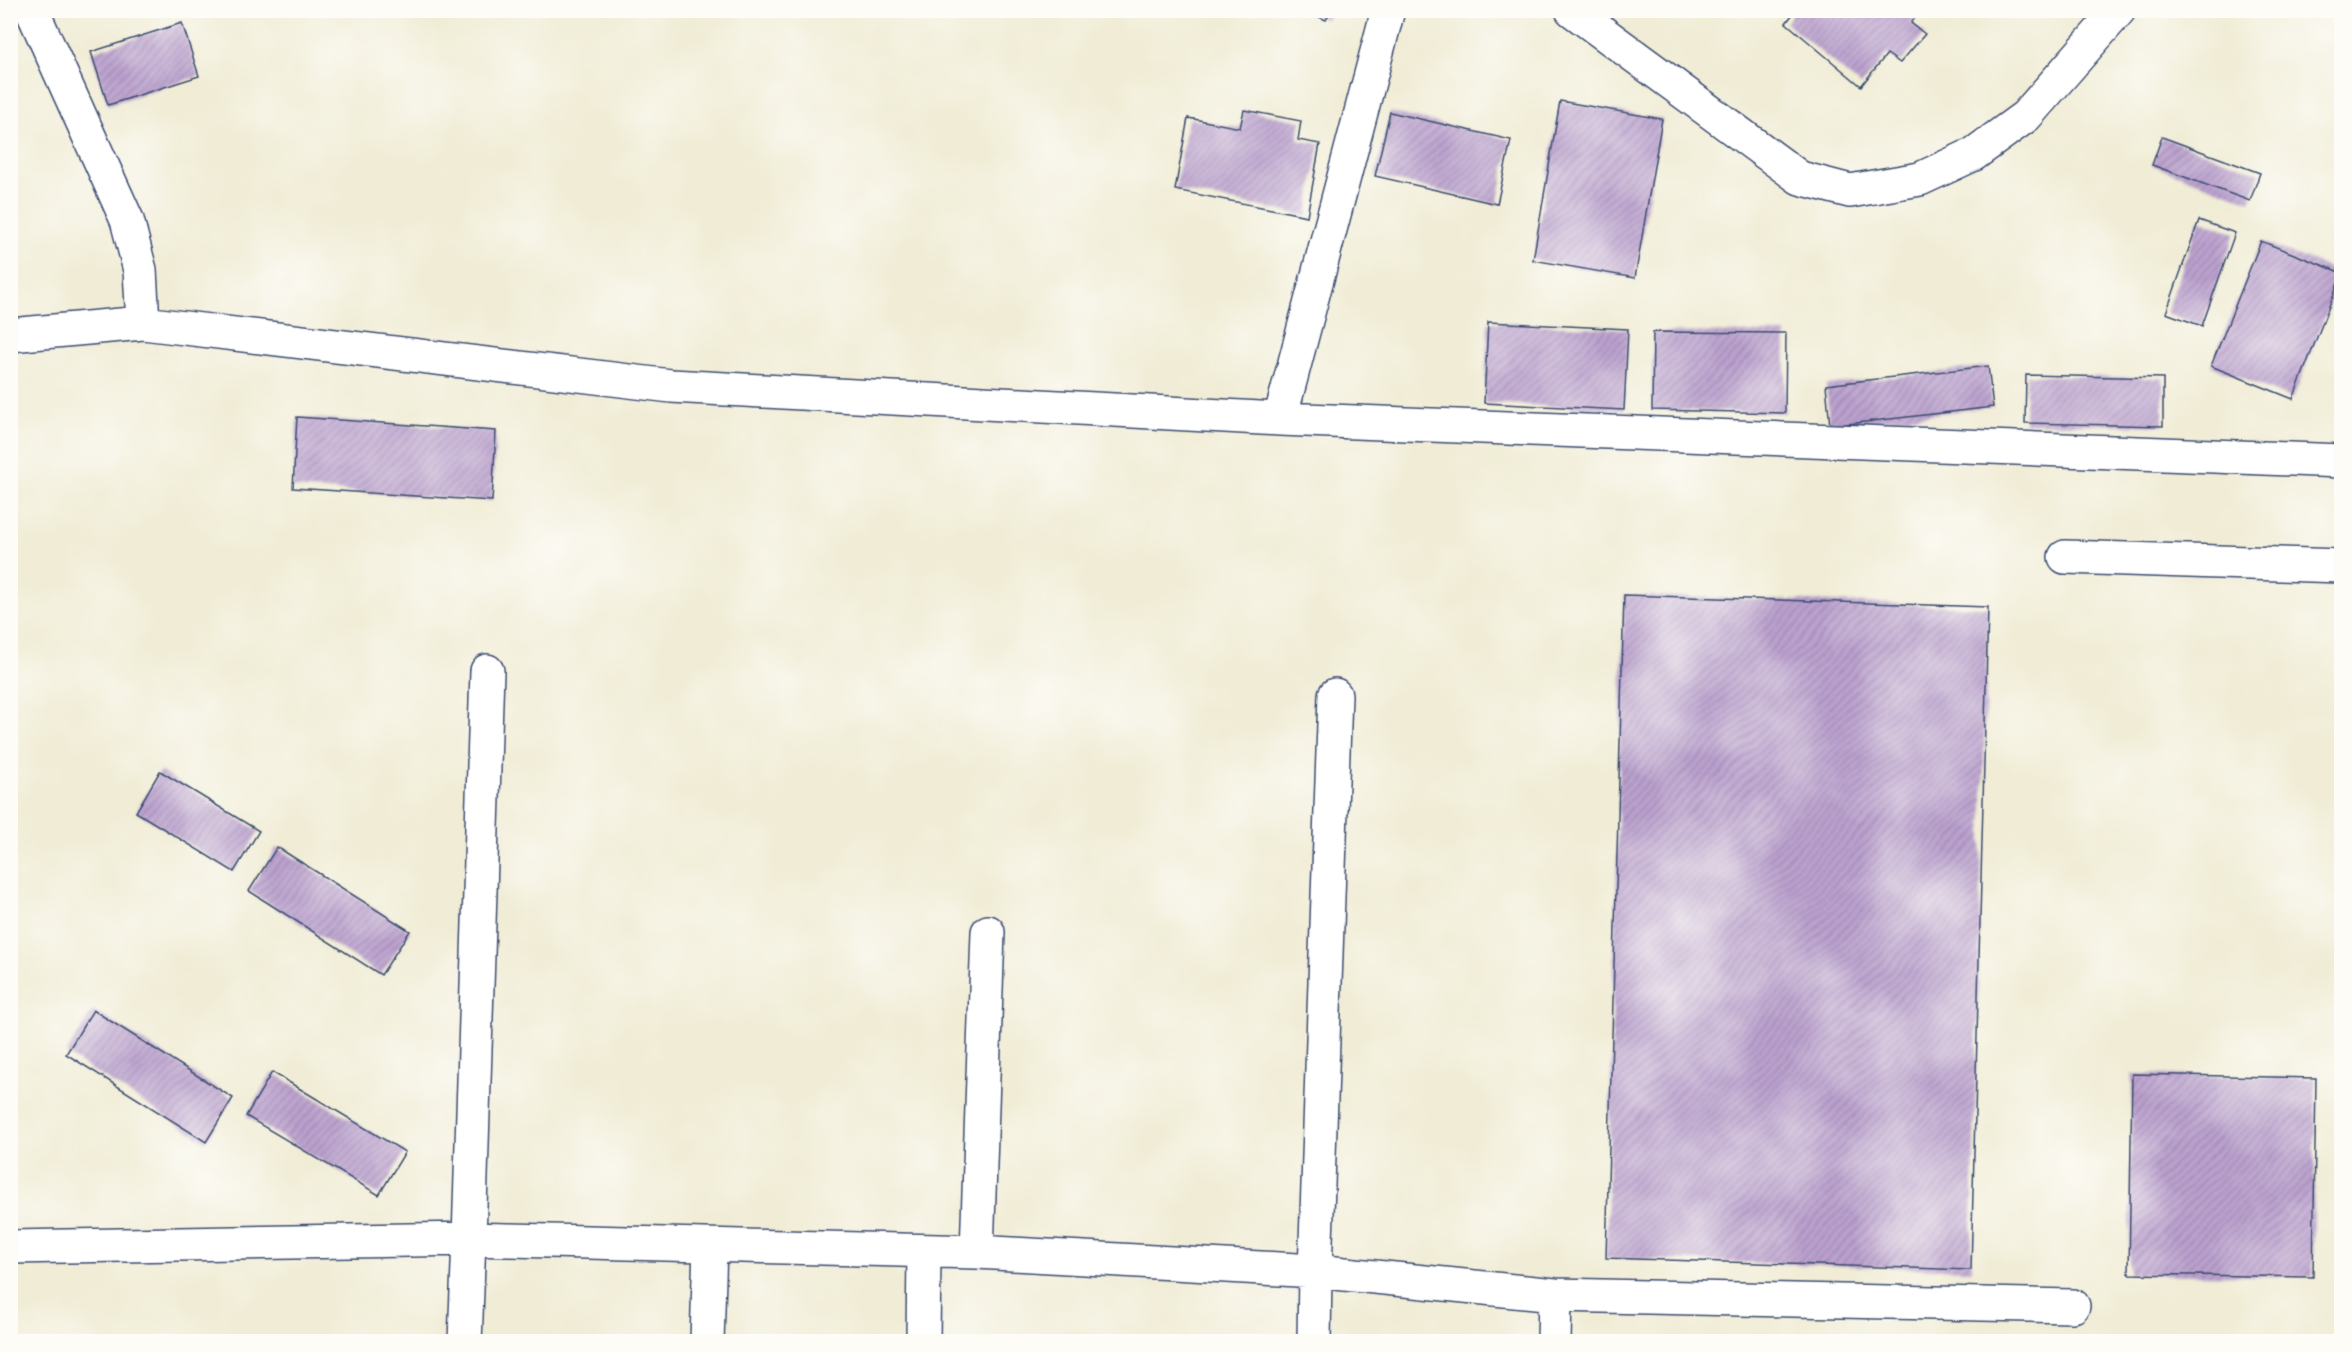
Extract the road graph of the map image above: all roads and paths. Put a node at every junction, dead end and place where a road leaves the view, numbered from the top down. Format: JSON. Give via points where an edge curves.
{"nodes":[{"id":1,"x":32,"y":10,"type":"edge"},
{"id":2,"x":1388,"y":10,"type":"edge"},
{"id":3,"x":1572,"y":10,"type":"edge"},
{"id":4,"x":2119,"y":10,"type":"edge"},
{"id":5,"x":143,"y":324,"type":"junction"},
{"id":6,"x":10,"y":335,"type":"edge"},
{"id":7,"x":1280,"y":419,"type":"junction"},
{"id":8,"x":2342,"y":461,"type":"edge"},
{"id":9,"x":2065,"y":557,"type":"dead end"},
{"id":10,"x":2342,"y":566,"type":"edge"},
{"id":11,"x":487,"y":671,"type":"dead end"},
{"id":12,"x":1335,"y":695,"type":"dead end"},
{"id":13,"x":988,"y":933,"type":"dead end"},
{"id":14,"x":469,"y":1239,"type":"junction"},
{"id":15,"x":10,"y":1246,"type":"edge"},
{"id":16,"x":710,"y":1246,"type":"junction"},
{"id":17,"x":924,"y":1251,"type":"junction"},
{"id":18,"x":977,"y":1252,"type":"junction"},
{"id":19,"x":1315,"y":1271,"type":"junction"},
{"id":20,"x":1555,"y":1295,"type":"junction"},
{"id":21,"x":2073,"y":1306,"type":"dead end"},
{"id":22,"x":465,"y":1341,"type":"edge"},
{"id":23,"x":707,"y":1341,"type":"edge"},
{"id":24,"x":923,"y":1341,"type":"edge"},
{"id":25,"x":1314,"y":1341,"type":"edge"},
{"id":26,"x":1554,"y":1341,"type":"edge"}],
"edges":[{"from":1,"to":5,"type":"street","via":[[127,220],[140,270]]},
{"from":2,"to":7,"type":"street"},
{"from":3,"to":4,"type":"street","via":[[1800,178],[1850,191],[1920,179],[1974,154],[2026,116]]},
{"from":5,"to":6,"type":"street"},
{"from":5,"to":7,"type":"street","via":[[671,386]]},
{"from":7,"to":8,"type":"street"},
{"from":9,"to":10,"type":"street"},
{"from":11,"to":14,"type":"street"},
{"from":12,"to":19,"type":"street"},
{"from":13,"to":18,"type":"street"},
{"from":14,"to":15,"type":"street"},
{"from":14,"to":16,"type":"street"},
{"from":14,"to":22,"type":"street"},
{"from":16,"to":17,"type":"street"},
{"from":16,"to":23,"type":"street"},
{"from":17,"to":18,"type":"street"},
{"from":17,"to":24,"type":"street"},
{"from":18,"to":19,"type":"street"},
{"from":19,"to":20,"type":"street"},
{"from":19,"to":25,"type":"street"},
{"from":20,"to":21,"type":"street"},
{"from":20,"to":26,"type":"street"}]}
